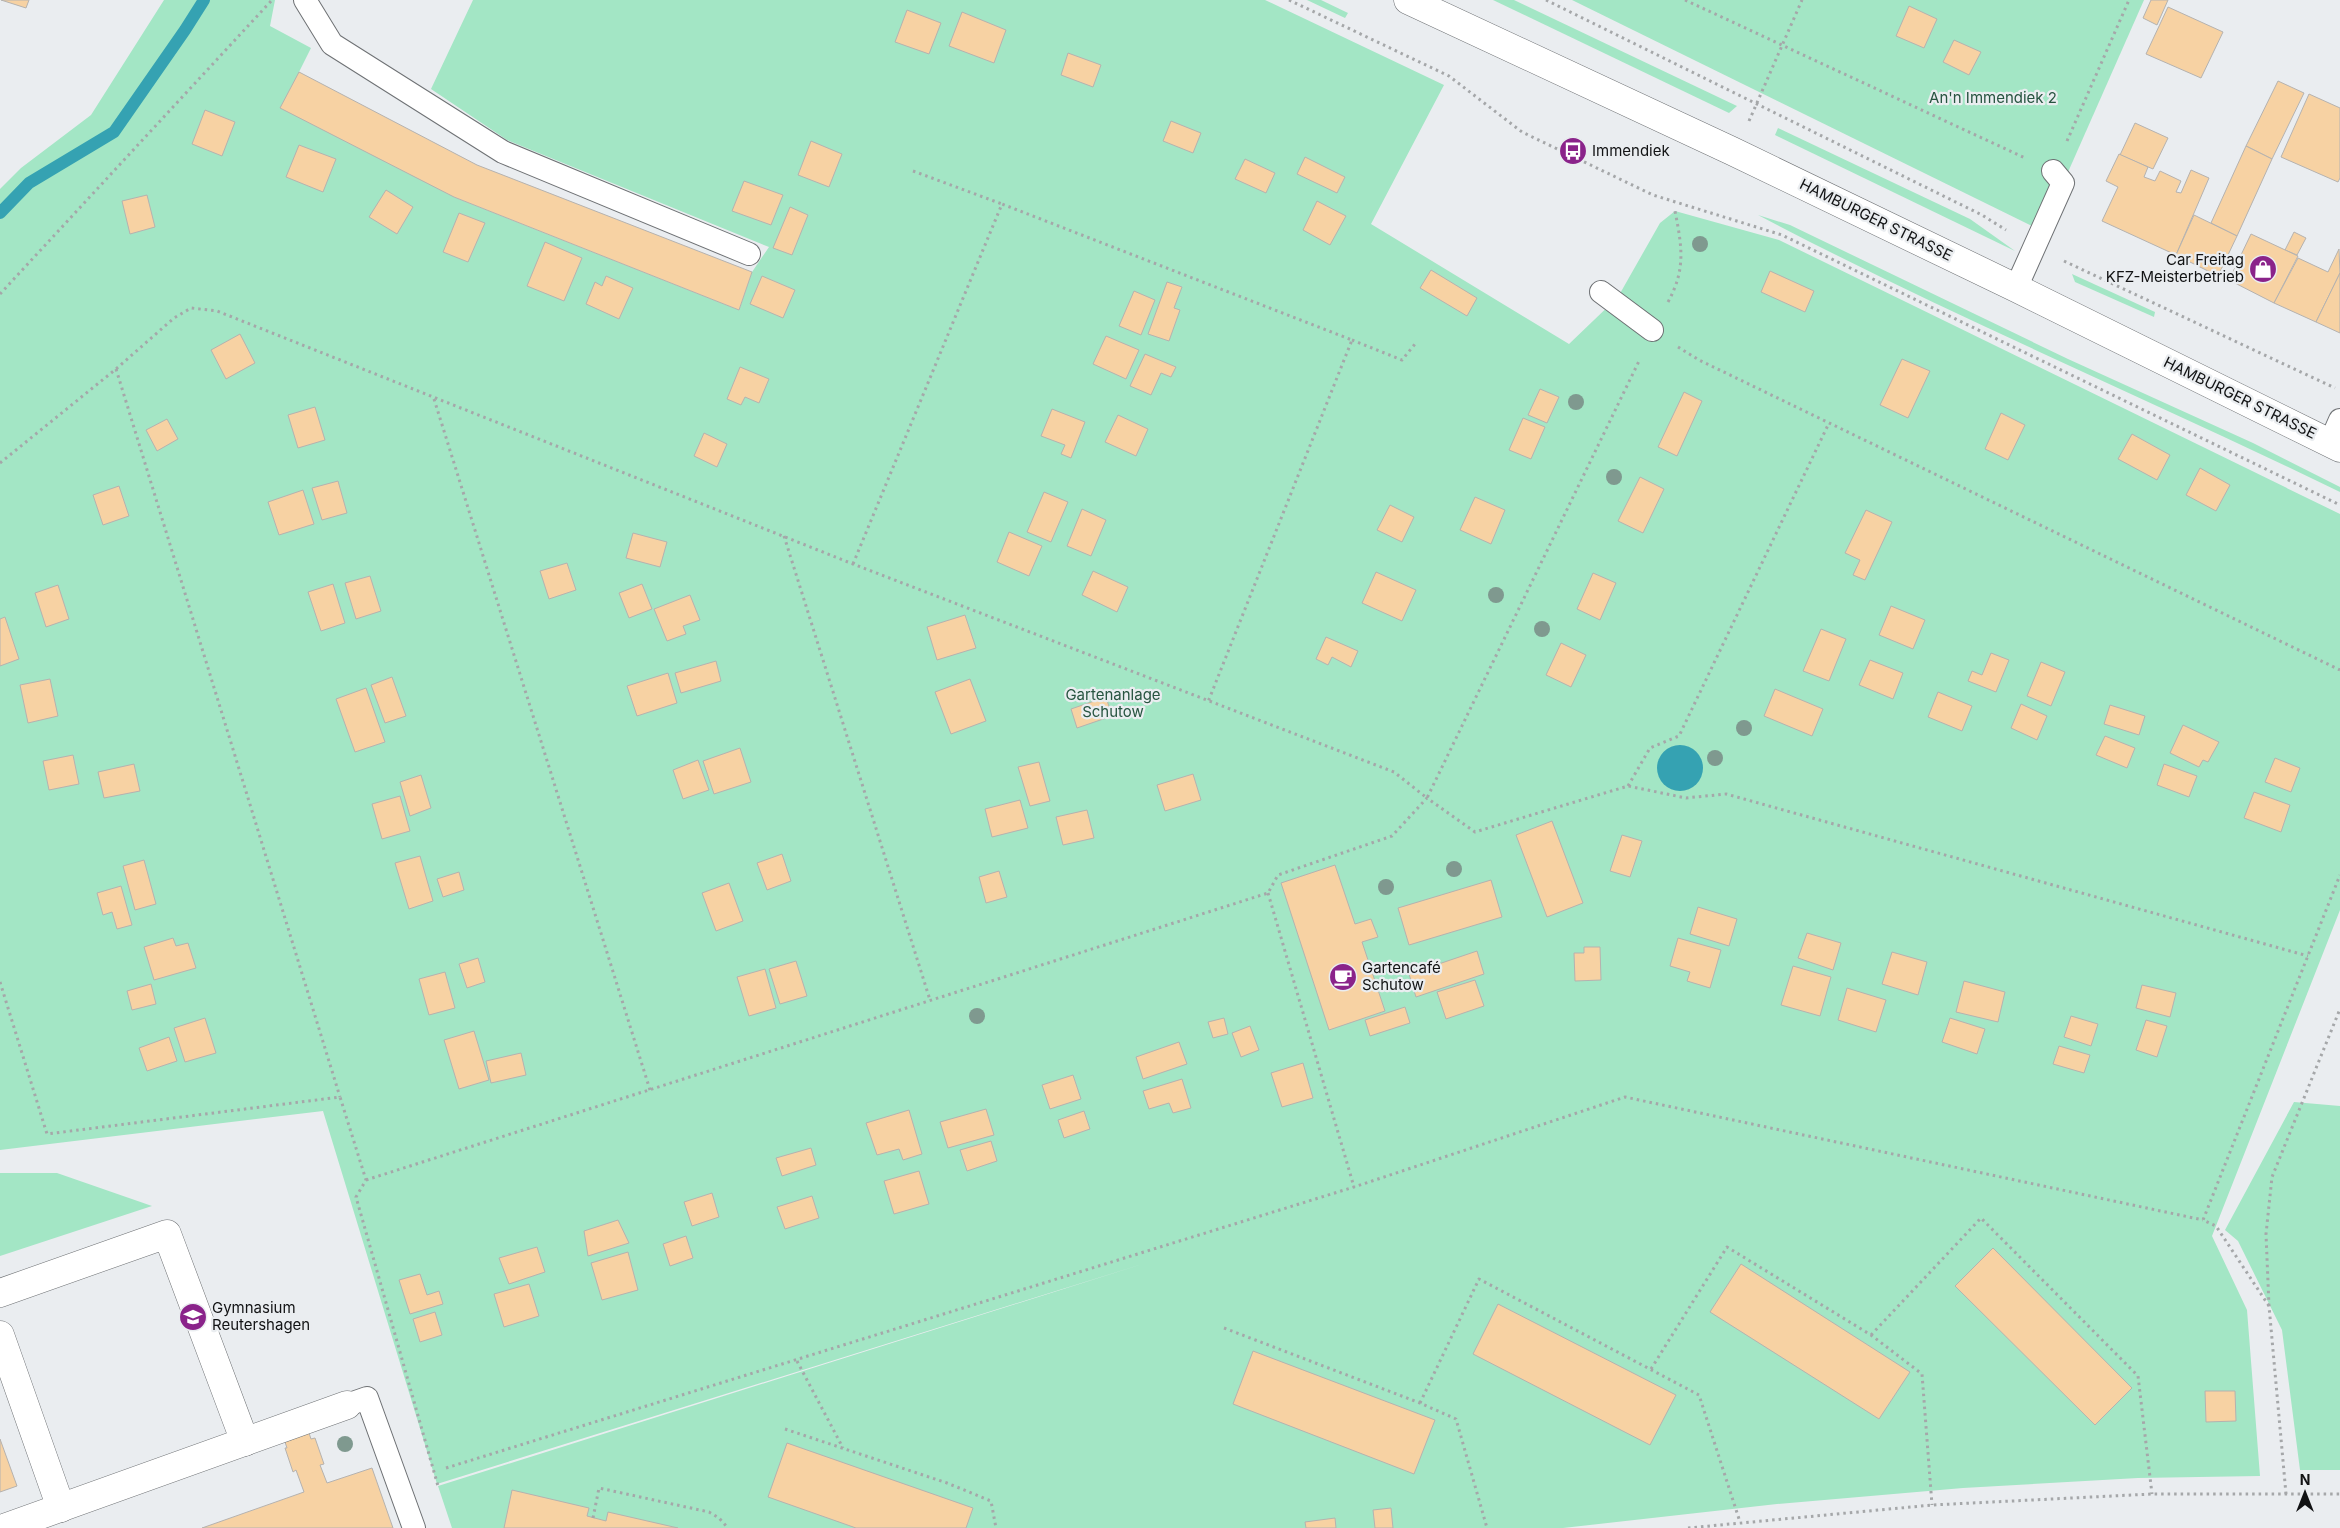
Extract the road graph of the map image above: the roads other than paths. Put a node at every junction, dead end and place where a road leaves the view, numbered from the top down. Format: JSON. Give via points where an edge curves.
{"nodes":[{"id":1,"x":305,"y":0,"type":"edge"},
{"id":2,"x":1408,"y":0,"type":"edge"},
{"id":3,"x":2053,"y":171,"type":"road end"},
{"id":4,"x":749,"y":254,"type":"dead end"},
{"id":5,"x":2016,"y":288,"type":"junction"},
{"id":6,"x":1601,"y":292,"type":"dead end"},
{"id":7,"x":1652,"y":330,"type":"road end"},
{"id":8,"x":2336,"y":437,"type":"edge"},
{"id":9,"x":0,"y":1293,"type":"edge"},
{"id":10,"x":0,"y":1335,"type":"edge"},
{"id":11,"x":347,"y":1405,"type":"joint"},
{"id":12,"x":245,"y":1442,"type":"junction"},
{"id":13,"x":61,"y":1508,"type":"junction"},
{"id":14,"x":4,"y":1528,"type":"edge"},
{"id":15,"x":414,"y":1528,"type":"edge"}],
"edges":[{"from":1,"to":4,"type":"lane","via":[[332,44],[503,152]]},
{"from":2,"to":5,"type":"main road","name":"HAMBURGER STRASSE"},
{"from":3,"to":5,"type":"lane","via":[[2063,183]]},
{"from":5,"to":8,"type":"main road","name":"HAMBURGER STRASSE"},
{"from":6,"to":7,"type":"lane"},
{"from":9,"to":12,"type":"main road","via":[[168,1234]]},
{"from":10,"to":13,"type":"main road"},
{"from":11,"to":12,"type":"main road"},
{"from":11,"to":15,"type":"lane","via":[[367,1398]]},
{"from":12,"to":13,"type":"main road"},
{"from":13,"to":14,"type":"main road"}]}
